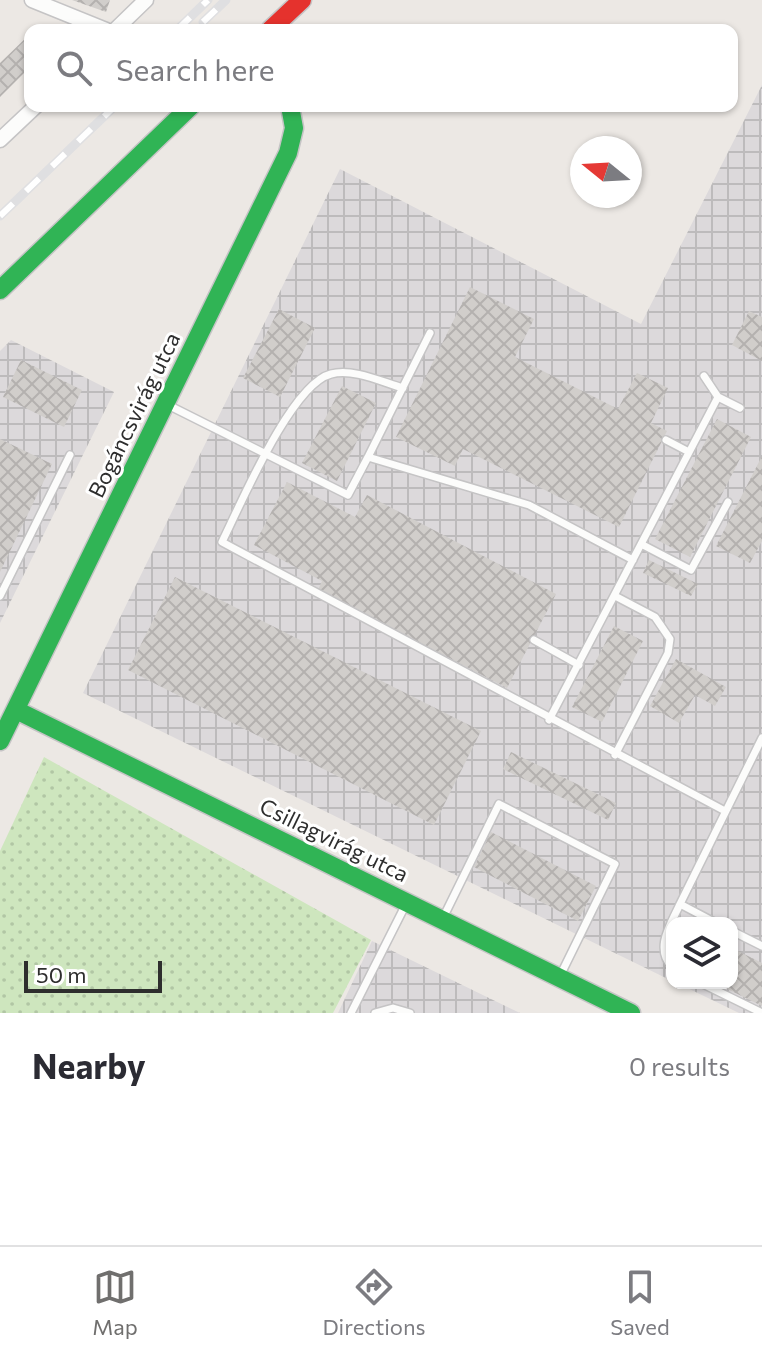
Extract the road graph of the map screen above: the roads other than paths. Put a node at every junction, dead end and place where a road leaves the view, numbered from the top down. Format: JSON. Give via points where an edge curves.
{"nodes":[{"id":1,"x":32,"y":0,"type":"edge"},
{"id":2,"x":146,"y":0,"type":"edge"},
{"id":3,"x":302,"y":0,"type":"edge"},
{"id":4,"x":91,"y":24,"type":"edge"},
{"id":5,"x":121,"y":24,"type":"edge"},
{"id":6,"x":276,"y":24,"type":"edge"},
{"id":7,"x":30,"y":112,"type":"edge"},
{"id":8,"x":185,"y":112,"type":"edge"},
{"id":9,"x":291,"y":112,"type":"edge"},
{"id":10,"x":0,"y":140,"type":"edge"},
{"id":11,"x":0,"y":290,"type":"edge"},
{"id":12,"x":430,"y":333,"type":"dead end"},
{"id":13,"x":704,"y":376,"type":"dead end"},
{"id":14,"x":403,"y":388,"type":"junction"},
{"id":15,"x":718,"y":397,"type":"junction"},
{"id":16,"x":166,"y":405,"type":"junction"},
{"id":17,"x":740,"y":408,"type":"dead end"},
{"id":18,"x":666,"y":440,"type":"dead end"},
{"id":19,"x":689,"y":452,"type":"junction"},
{"id":20,"x":265,"y":454,"type":"junction"},
{"id":21,"x":70,"y":455,"type":"dead end"},
{"id":22,"x":368,"y":457,"type":"junction"},
{"id":23,"x":728,"y":502,"type":"dead end"},
{"id":24,"x":641,"y":544,"type":"junction"},
{"id":25,"x":633,"y":560,"type":"junction"},
{"id":26,"x":0,"y":596,"type":"edge"},
{"id":27,"x":615,"y":596,"type":"junction"},
{"id":28,"x":534,"y":640,"type":"dead end"},
{"id":29,"x":579,"y":665,"type":"junction"},
{"id":30,"x":16,"y":710,"type":"junction"},
{"id":31,"x":549,"y":720,"type":"junction"},
{"id":32,"x":762,"y":738,"type":"edge"},
{"id":33,"x":0,"y":741,"type":"edge"},
{"id":34,"x":615,"y":755,"type":"junction"},
{"id":35,"x":725,"y":811,"type":"junction"},
{"id":36,"x":407,"y":902,"type":"junction"},
{"id":37,"x":680,"y":904,"type":"junction"},
{"id":38,"x":675,"y":917,"type":"edge"},
{"id":39,"x":705,"y":917,"type":"edge"},
{"id":40,"x":442,"y":920,"type":"junction"},
{"id":41,"x":738,"y":934,"type":"edge"},
{"id":42,"x":666,"y":939,"type":"edge"},
{"id":43,"x":762,"y":946,"type":"edge"},
{"id":44,"x":666,"y":961,"type":"edge"},
{"id":45,"x":559,"y":978,"type":"junction"},
{"id":46,"x":713,"y":989,"type":"edge"},
{"id":47,"x":351,"y":1013,"type":"edge"},
{"id":48,"x":375,"y":1013,"type":"edge"},
{"id":49,"x":410,"y":1013,"type":"edge"},
{"id":50,"x":631,"y":1013,"type":"edge"},
{"id":51,"x":762,"y":1013,"type":"edge"}],
"edges":[{"from":1,"to":4,"type":"street"},
{"from":2,"to":5,"type":"street"},
{"from":3,"to":6,"type":"street"},
{"from":7,"to":10,"type":"street"},
{"from":8,"to":11,"type":"street"},
{"from":9,"to":16,"type":"street","name":"Bogáncsvirág utca","via":[[294,128],[288,153]]},
{"from":12,"to":14,"type":"lane"},
{"from":13,"to":15,"type":"lane"},
{"from":14,"to":20,"type":"lane","via":[[344,373],[320,378]]},
{"from":14,"to":22,"type":"lane"},
{"from":15,"to":17,"type":"lane"},
{"from":15,"to":19,"type":"lane"},
{"from":16,"to":20,"type":"lane"},
{"from":16,"to":30,"type":"street","name":"Bogáncsvirág utca"},
{"from":18,"to":19,"type":"lane"},
{"from":19,"to":24,"type":"lane"},
{"from":20,"to":22,"type":"lane","via":[[348,495]]},
{"from":20,"to":31,"type":"lane","via":[[222,542]]},
{"from":21,"to":26,"type":"lane"},
{"from":22,"to":25,"type":"lane","via":[[529,505]]},
{"from":23,"to":24,"type":"lane","via":[[691,570]]},
{"from":24,"to":25,"type":"lane"},
{"from":25,"to":27,"type":"lane"},
{"from":27,"to":29,"type":"lane"},
{"from":27,"to":34,"type":"lane","via":[[655,617],[670,639],[668,653]]},
{"from":28,"to":29,"type":"lane"},
{"from":29,"to":31,"type":"lane"},
{"from":30,"to":33,"type":"street","name":"Bogáncsvirág utca"},
{"from":30,"to":36,"type":"street","name":"Csillagvirág utca"},
{"from":31,"to":34,"type":"lane"},
{"from":32,"to":35,"type":"lane"},
{"from":34,"to":35,"type":"lane"},
{"from":35,"to":37,"type":"lane"},
{"from":36,"to":40,"type":"street","name":"Csillagvirág utca"},
{"from":36,"to":47,"type":"lane"},
{"from":37,"to":38,"type":"lane"},
{"from":37,"to":39,"type":"lane"},
{"from":40,"to":45,"type":"street","name":"Csillagvirág utca"},
{"from":40,"to":45,"type":"lane","via":[[499,804],[615,864]]},
{"from":41,"to":43,"type":"lane"},
{"from":42,"to":44,"type":"lane"},
{"from":45,"to":50,"type":"street","name":"Csillagvirág utca"},
{"from":46,"to":51,"type":"lane"},
{"from":48,"to":49,"type":"lane","via":[[393,1008]]}]}
